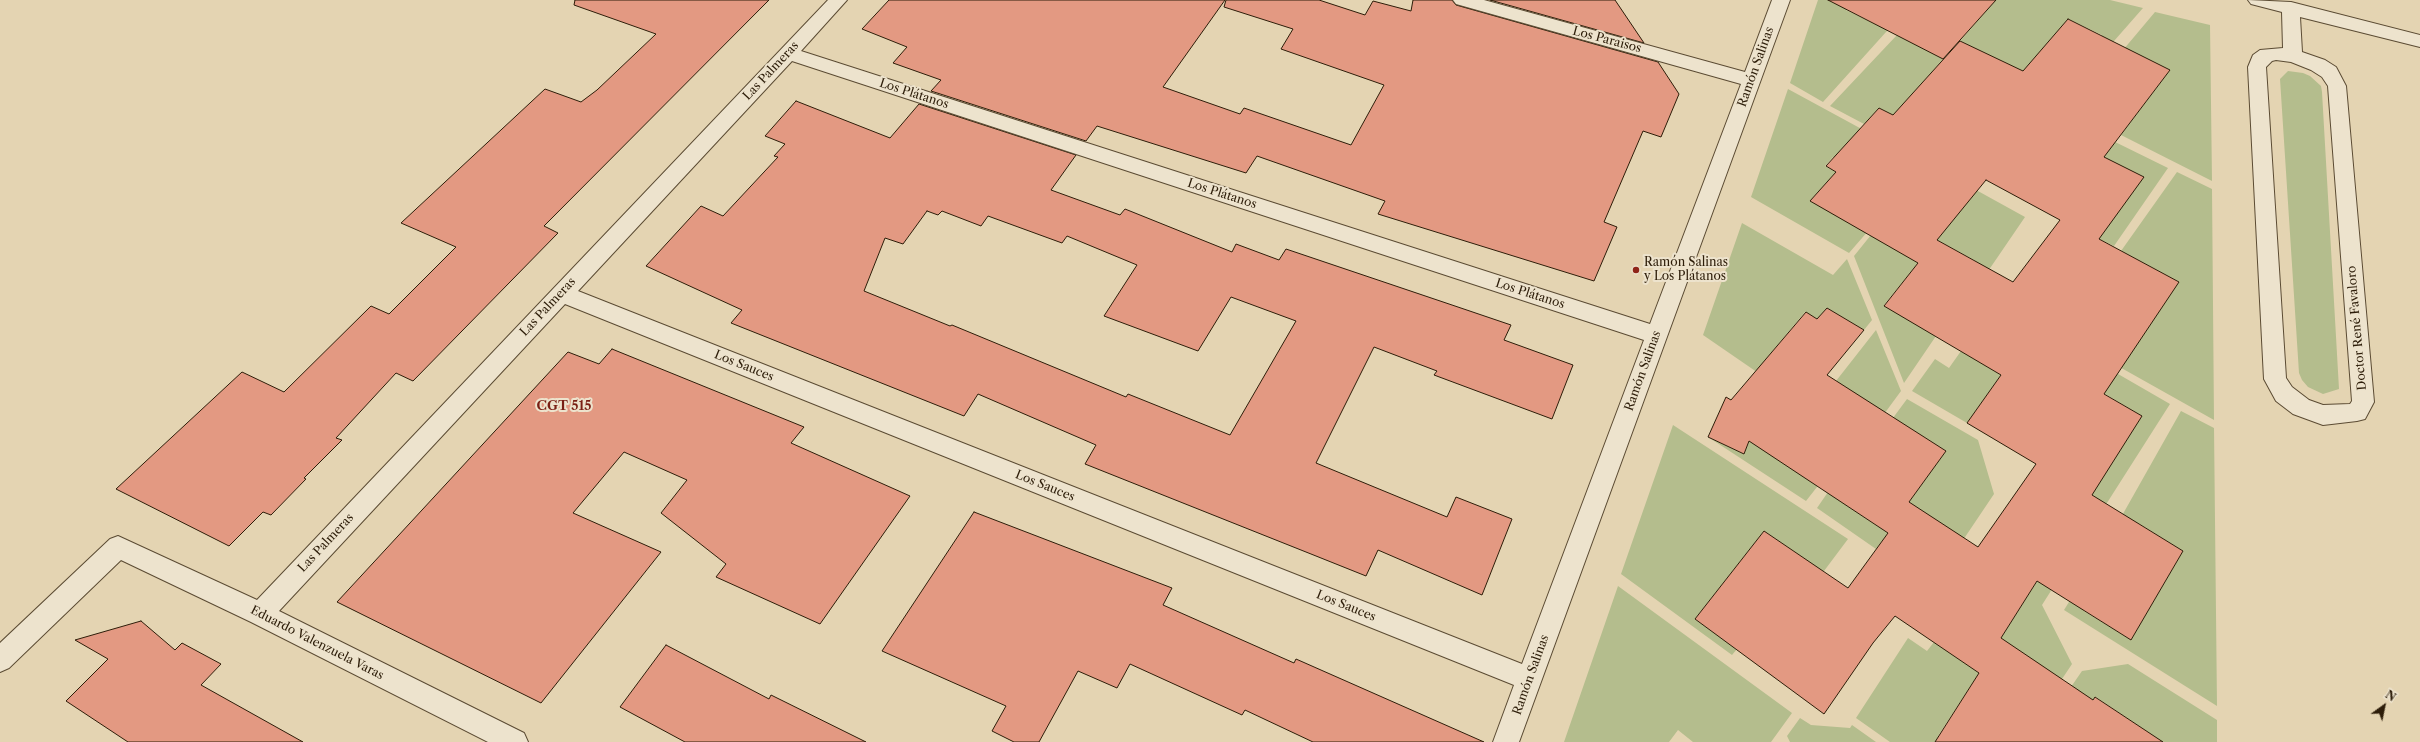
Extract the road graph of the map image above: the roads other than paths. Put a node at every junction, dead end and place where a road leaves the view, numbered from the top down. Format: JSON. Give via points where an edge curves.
{"nodes":[{"id":1,"x":838,"y":0,"type":"edge"},
{"id":2,"x":1462,"y":0,"type":"edge"},
{"id":3,"x":1781,"y":0,"type":"edge"},
{"id":4,"x":2257,"y":0,"type":"edge"},
{"id":5,"x":2291,"y":8,"type":"junction"},
{"id":6,"x":2420,"y":41,"type":"edge"},
{"id":7,"x":788,"y":53,"type":"junction"},
{"id":8,"x":2293,"y":56,"type":"junction"},
{"id":9,"x":1751,"y":80,"type":"junction"},
{"id":10,"x":561,"y":293,"type":"junction"},
{"id":11,"x":1656,"y":335,"type":"junction"},
{"id":12,"x":260,"y":614,"type":"junction"},
{"id":13,"x":0,"y":660,"type":"edge"},
{"id":14,"x":1529,"y":679,"type":"junction"},
{"id":15,"x":515,"y":742,"type":"edge"},
{"id":16,"x":1506,"y":742,"type":"edge"}],
"edges":[{"from":1,"to":7,"type":"street","name":"Las Palmeras"},
{"from":2,"to":9,"type":"street","name":"Los Paraisos"},
{"from":3,"to":9,"type":"street","name":"Ramón Salinas"},
{"from":4,"to":5,"type":"street"},
{"from":5,"to":6,"type":"street"},
{"from":5,"to":8,"type":"street"},
{"from":7,"to":10,"type":"street","name":"Las Palmeras"},
{"from":7,"to":11,"type":"street","name":"Los Plátanos"},
{"from":8,"to":8,"type":"street","name":"Doctor René Favaloro","via":[[2266,56],[2260,60],[2257,67],[2272,366],[2275,379],[2284,394],[2301,407],[2323,415],[2341,415],[2357,412],[2363,402],[2337,86],[2329,72]]},
{"from":9,"to":11,"type":"street","name":"Ramón Salinas"},
{"from":10,"to":12,"type":"street","name":"Las Palmeras"},
{"from":10,"to":14,"type":"street","name":"Los Sauces"},
{"from":11,"to":14,"type":"street","name":"Ramón Salinas"},
{"from":12,"to":13,"type":"street","name":"Eduardo Valenzuela Varas","via":[[118,547]]},
{"from":12,"to":15,"type":"street","name":"Eduardo Valenzuela Varas"},
{"from":14,"to":16,"type":"street","name":"Ramón Salinas"}]}
